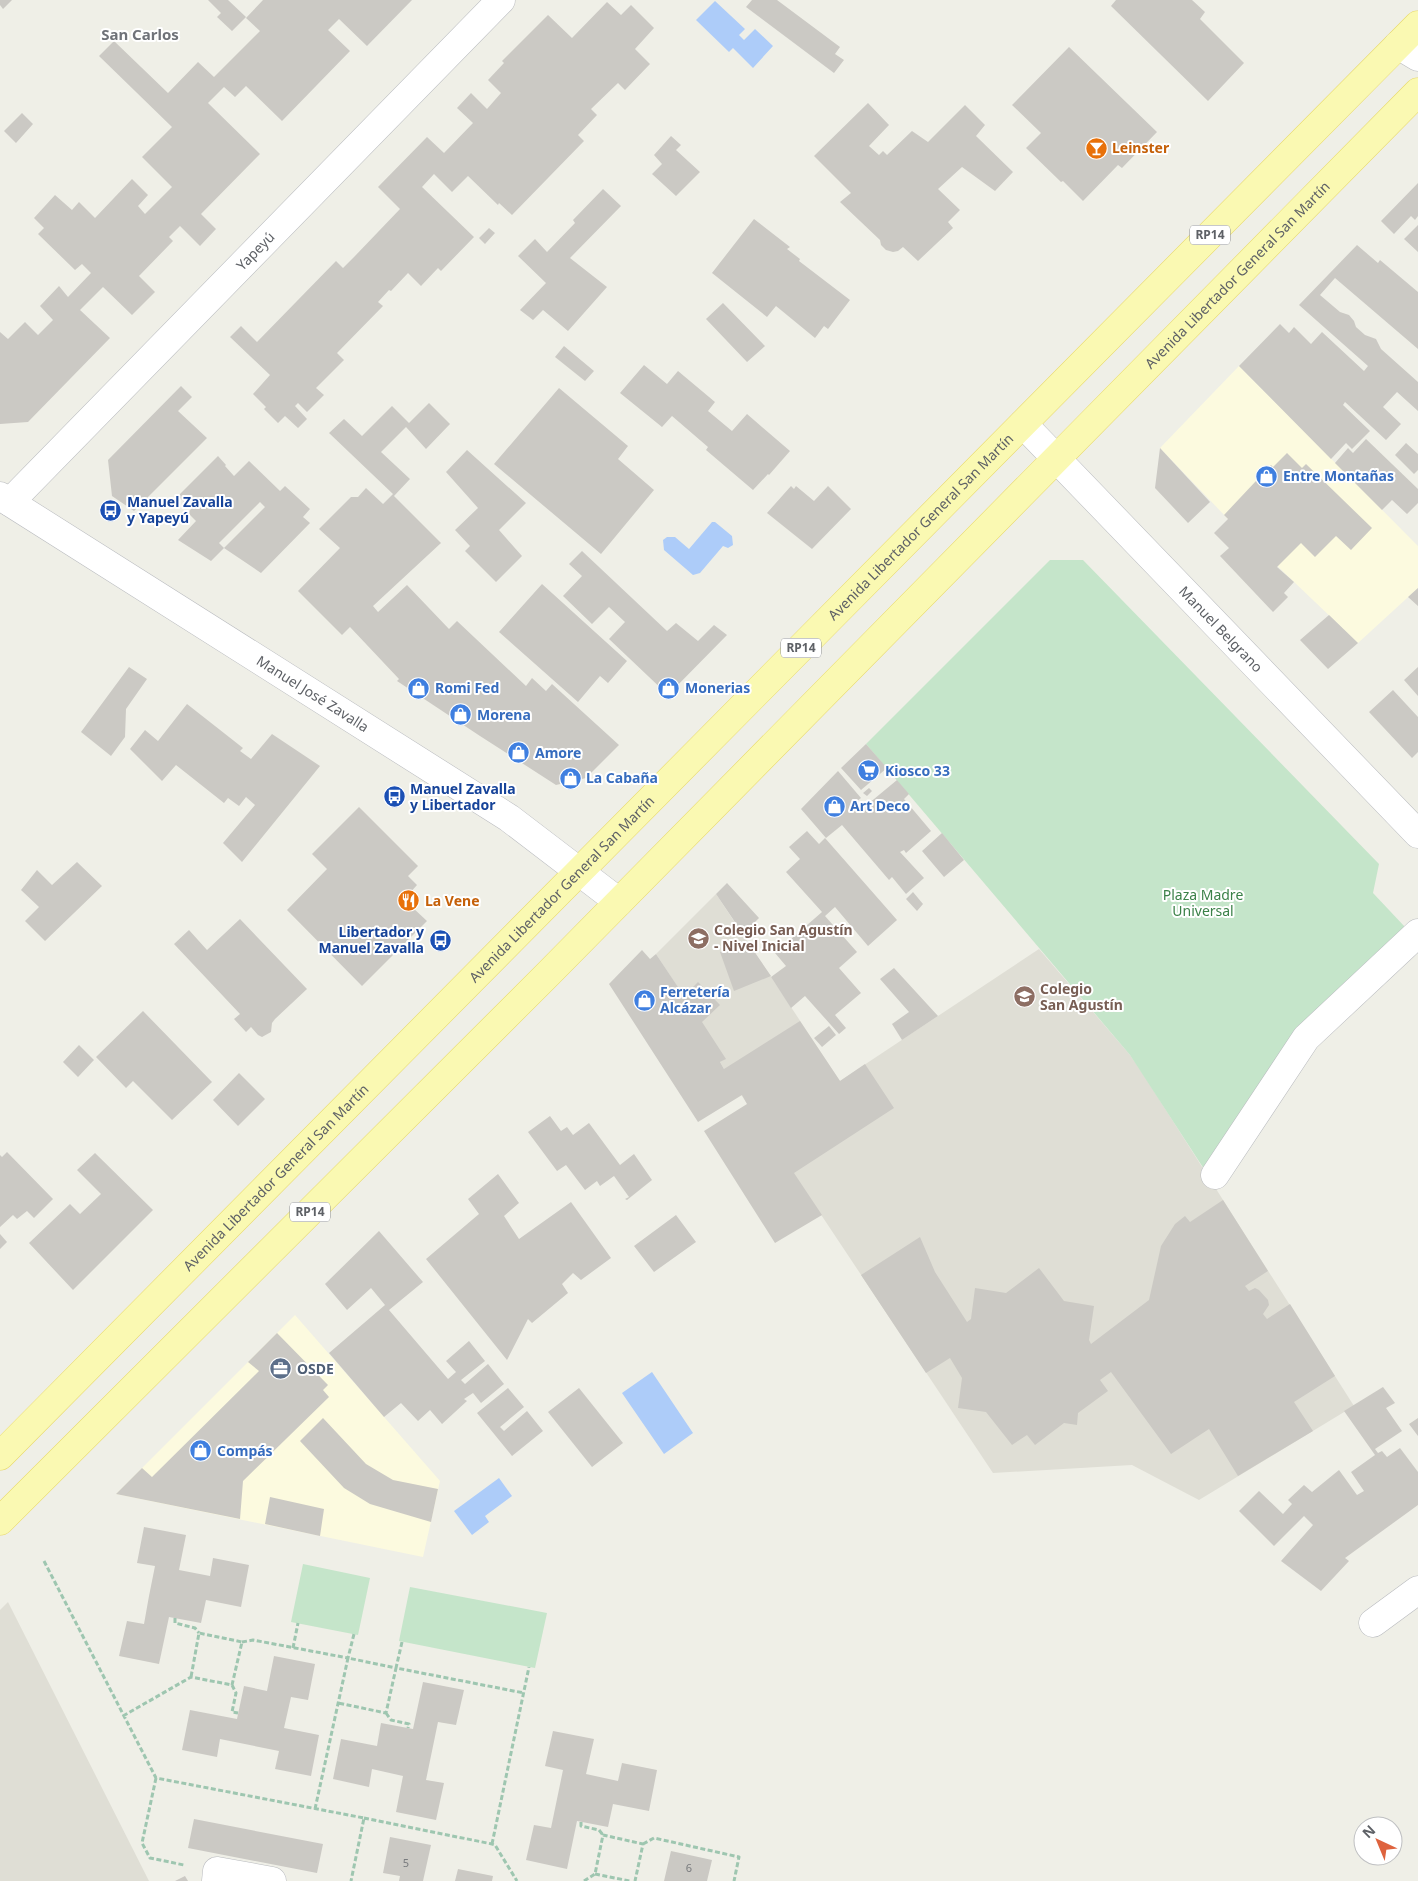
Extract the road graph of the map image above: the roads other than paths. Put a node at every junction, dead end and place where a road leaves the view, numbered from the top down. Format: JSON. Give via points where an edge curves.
{"nodes":[{"id":1,"x":501,"y":0,"type":"edge"},
{"id":2,"x":1418,"y":25,"type":"edge"},
{"id":3,"x":1408,"y":51,"type":"edge"},
{"id":4,"x":1418,"y":92,"type":"edge"},
{"id":5,"x":1023,"y":424,"type":"junction"},
{"id":6,"x":1056,"y":459,"type":"junction"},
{"id":7,"x":5,"y":499,"type":"edge"},
{"id":8,"x":1418,"y":834,"type":"edge"},
{"id":9,"x":580,"y":872,"type":"junction"},
{"id":10,"x":619,"y":902,"type":"junction"},
{"id":11,"x":1418,"y":933,"type":"edge"},
{"id":12,"x":1215,"y":1175,"type":"dead end"},
{"id":13,"x":0,"y":1456,"type":"edge"},
{"id":14,"x":0,"y":1521,"type":"edge"},
{"id":15,"x":1418,"y":1590,"type":"edge"},
{"id":16,"x":1373,"y":1623,"type":"dead end"},
{"id":17,"x":216,"y":1881,"type":"edge"},
{"id":18,"x":272,"y":1881,"type":"edge"}],
"edges":[{"from":1,"to":7,"type":"street","name":"Yapeyú"},
{"from":2,"to":3,"type":"main road","name":"Avenida Libertador General San Martín","number":"RP14"},
{"from":3,"to":5,"type":"main road","name":"Avenida Libertador General San Martín","number":"RP14"},
{"from":4,"to":6,"type":"main road","name":"Avenida Libertador General San Martín","number":"RP14"},
{"from":5,"to":6,"type":"street","name":"Manuel Belgrano"},
{"from":5,"to":9,"type":"main road","name":"Avenida Libertador General San Martín","number":"RP14"},
{"from":6,"to":8,"type":"street","name":"Manuel Belgrano"},
{"from":6,"to":10,"type":"main road","name":"Avenida Libertador General San Martín","number":"RP14"},
{"from":7,"to":9,"type":"street","name":"Manuel José Zavalla","via":[[509,818]]},
{"from":9,"to":10,"type":"street","name":"Manuel José Zavalla"},
{"from":9,"to":13,"type":"main road","name":"Avenida Libertador General San Martín","number":"RP14"},
{"from":10,"to":14,"type":"main road","name":"Avenida Libertador General San Martín","number":"RP14"},
{"from":11,"to":12,"type":"street","via":[[1306,1038]]},
{"from":15,"to":16,"type":"street"},
{"from":17,"to":18,"type":"street","via":[[218,1871]]}]}
